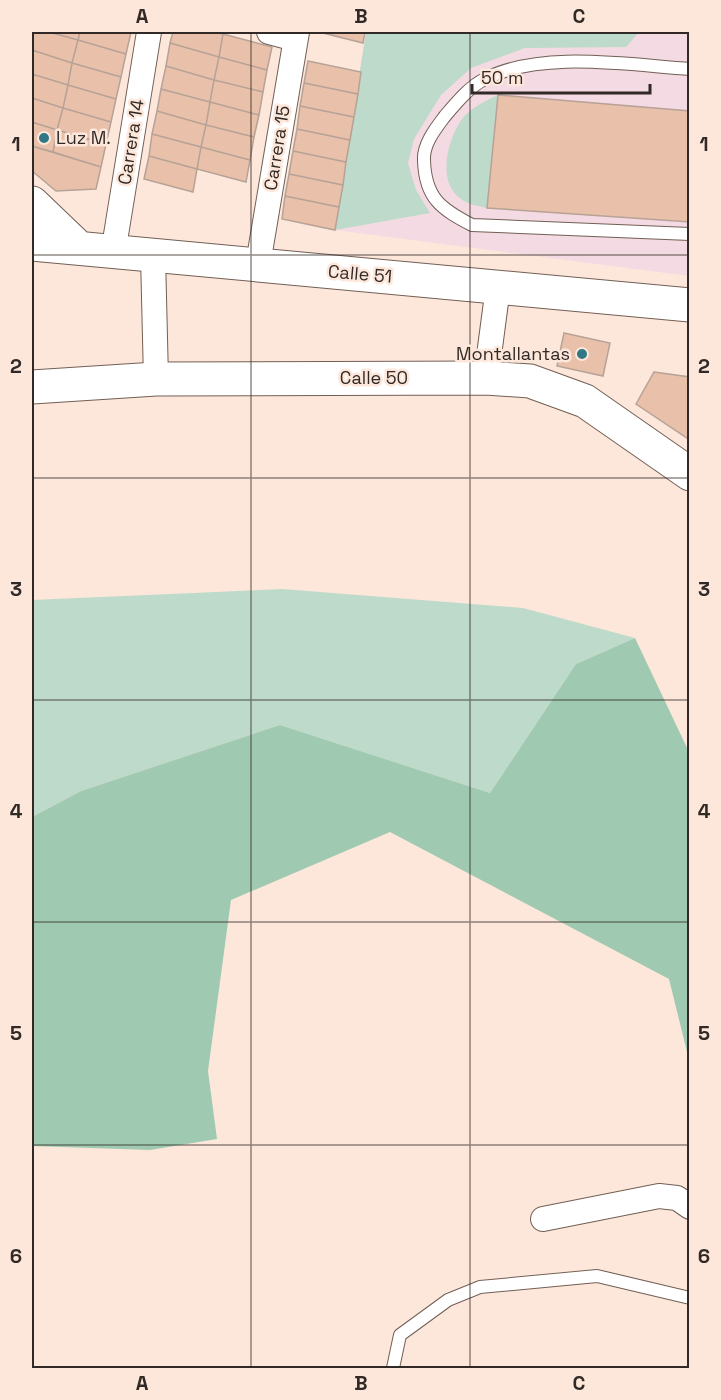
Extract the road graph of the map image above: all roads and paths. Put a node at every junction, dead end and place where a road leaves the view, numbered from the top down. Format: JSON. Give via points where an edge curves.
{"nodes":[{"id":1,"x":149,"y":32,"type":"edge"},
{"id":2,"x":269,"y":32,"type":"edge"},
{"id":3,"x":296,"y":35,"type":"edge"},
{"id":4,"x":690,"y":69,"type":"edge"},
{"id":5,"x":32,"y":203,"type":"edge"},
{"id":6,"x":690,"y":234,"type":"edge"},
{"id":7,"x":32,"y":244,"type":"edge"},
{"id":8,"x":79,"y":248,"type":"junction"},
{"id":9,"x":112,"y":253,"type":"junction"},
{"id":10,"x":153,"y":256,"type":"junction"},
{"id":11,"x":258,"y":264,"type":"junction"},
{"id":12,"x":498,"y":287,"type":"junction"},
{"id":13,"x":690,"y":305,"type":"edge"},
{"id":14,"x":486,"y":378,"type":"junction"},
{"id":15,"x":156,"y":379,"type":"junction"},
{"id":16,"x":32,"y":387,"type":"edge"},
{"id":17,"x":690,"y":474,"type":"edge"},
{"id":18,"x":690,"y":1207,"type":"edge"},
{"id":19,"x":543,"y":1219,"type":"dead end"},
{"id":20,"x":690,"y":1298,"type":"edge"},
{"id":21,"x":393,"y":1368,"type":"edge"}],
"edges":[{"from":1,"to":9,"type":"street","name":"Carrera 14"},
{"from":2,"to":3,"type":"street"},
{"from":3,"to":11,"type":"street","name":"Carrera 15"},
{"from":4,"to":6,"type":"lane","via":[[600,63],[513,69],[484,79],[455,103],[433,131],[423,157],[433,198],[445,212],[472,225]]},
{"from":5,"to":8,"type":"main road"},
{"from":7,"to":8,"type":"main road","name":"Calle 51"},
{"from":8,"to":9,"type":"main road","name":"Calle 51"},
{"from":9,"to":10,"type":"main road","name":"Calle 51"},
{"from":10,"to":11,"type":"main road","name":"Calle 51"},
{"from":10,"to":15,"type":"street"},
{"from":11,"to":12,"type":"main road","name":"Calle 51"},
{"from":12,"to":13,"type":"main road","name":"Calle 51"},
{"from":12,"to":14,"type":"street"},
{"from":14,"to":15,"type":"main road","name":"Calle 50"},
{"from":14,"to":17,"type":"main road","name":"Calle 50","via":[[530,381],[585,401]]},
{"from":15,"to":16,"type":"main road","name":"Calle 50"},
{"from":18,"to":19,"type":"street","via":[[677,1198],[659,1196]]},
{"from":20,"to":21,"type":"lane","via":[[597,1276],[480,1287],[448,1300],[400,1335]]}]}
